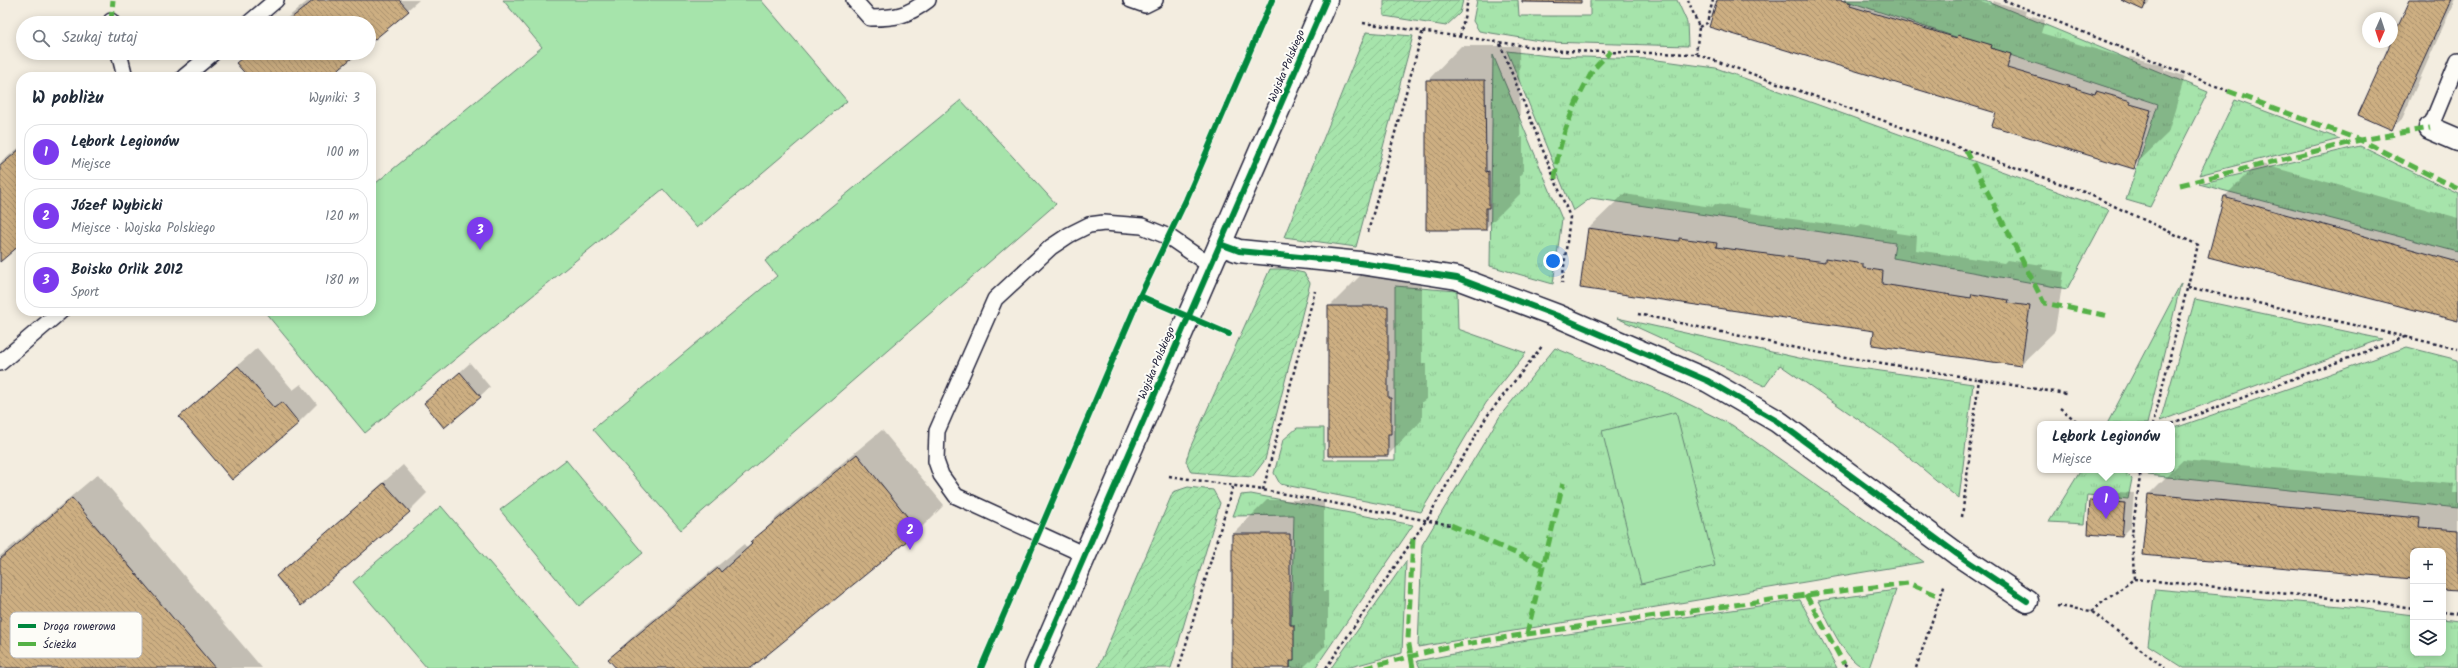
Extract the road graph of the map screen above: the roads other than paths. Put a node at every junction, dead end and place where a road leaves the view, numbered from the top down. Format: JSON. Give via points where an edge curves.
{"nodes":[{"id":1,"x":276,"y":0,"type":"edge"},
{"id":2,"x":854,"y":0,"type":"edge"},
{"id":3,"x":928,"y":0,"type":"edge"},
{"id":4,"x":1131,"y":0,"type":"edge"},
{"id":5,"x":1155,"y":0,"type":"edge"},
{"id":6,"x":1326,"y":0,"type":"edge"},
{"id":7,"x":257,"y":16,"type":"edge"},
{"id":8,"x":121,"y":60,"type":"edge"},
{"id":9,"x":205,"y":60,"type":"edge"},
{"id":10,"x":2458,"y":60,"type":"edge"},
{"id":11,"x":124,"y":72,"type":"edge"},
{"id":12,"x":190,"y":72,"type":"edge"},
{"id":13,"x":2430,"y":128,"type":"joint"},
{"id":14,"x":2458,"y":140,"type":"edge"},
{"id":15,"x":1220,"y":244,"type":"junction"},
{"id":16,"x":1211,"y":266,"type":"junction"},
{"id":17,"x":56,"y":316,"type":"edge"},
{"id":18,"x":0,"y":363,"type":"edge"},
{"id":19,"x":1085,"y":555,"type":"junction"},
{"id":20,"x":2027,"y":601,"type":"dead end"},
{"id":21,"x":1036,"y":668,"type":"edge"}],
"edges":[{"from":1,"to":7,"type":"lane"},
{"from":2,"to":3,"type":"lane","via":[[870,18],[894,18],[914,11]]},
{"from":4,"to":5,"type":"lane","via":[[1145,5]]},
{"from":6,"to":15,"type":"street","name":"Wojska Polskiego"},
{"from":8,"to":11,"type":"lane"},
{"from":9,"to":12,"type":"lane"},
{"from":10,"to":13,"type":"lane"},
{"from":13,"to":14,"type":"street"},
{"from":15,"to":16,"type":"street","name":"Wojska Polskiego"},
{"from":15,"to":20,"type":"street","via":[[1239,251],[1360,263],[1457,278],[1558,316],[1708,381],[1777,421],[1957,554]]},
{"from":16,"to":19,"type":"street","name":"Wojska Polskiego"},
{"from":16,"to":19,"type":"lane","via":[[1169,237],[1142,226],[1104,223],[1089,225],[1069,235],[1051,247],[996,300],[937,431],[936,461],[941,475],[956,496]]},
{"from":17,"to":18,"type":"lane"},
{"from":19,"to":21,"type":"street","name":"Wojska Polskiego"}]}
